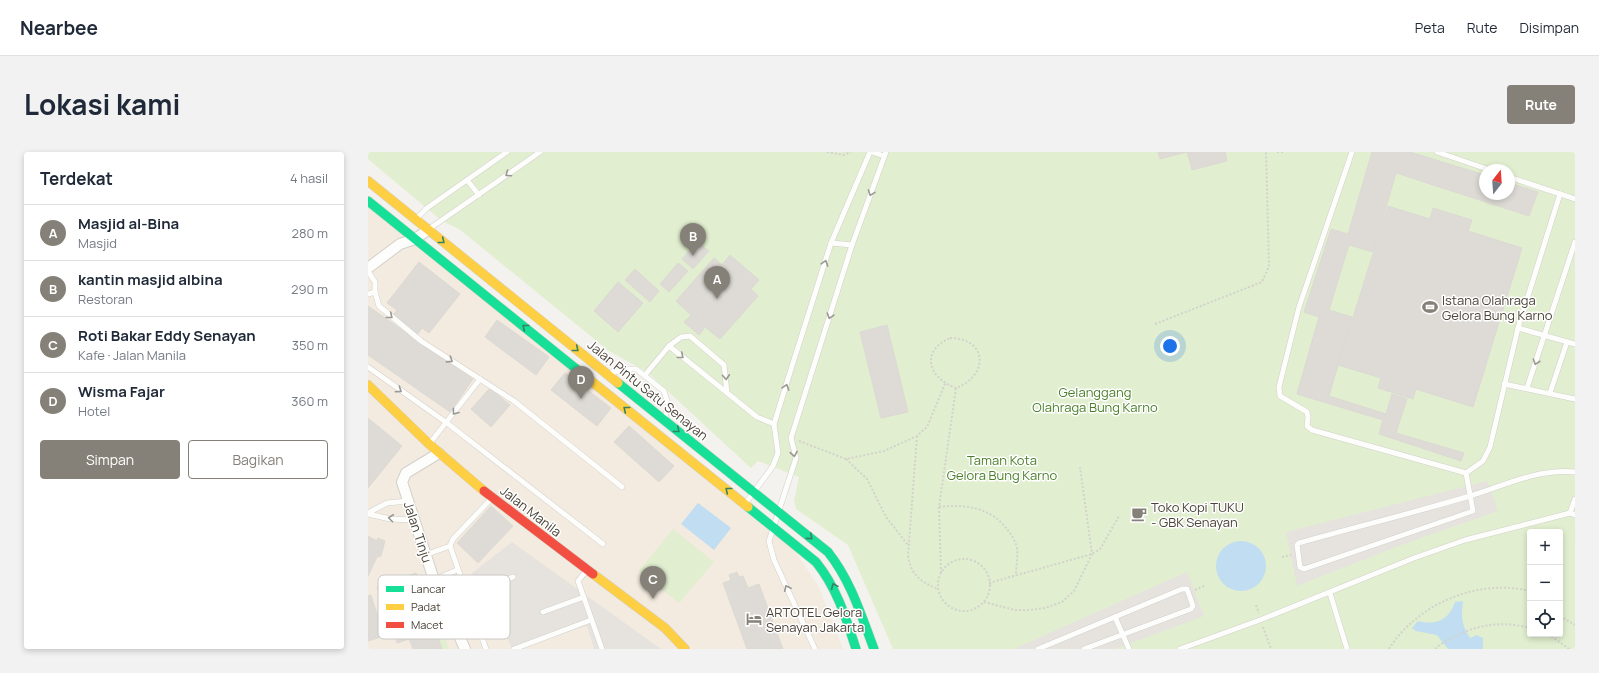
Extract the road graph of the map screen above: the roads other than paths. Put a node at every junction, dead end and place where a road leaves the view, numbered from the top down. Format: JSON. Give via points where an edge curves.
{"nodes":[{"id":1,"x":507,"y":152,"type":"edge"},
{"id":2,"x":540,"y":152,"type":"edge"},
{"id":3,"x":871,"y":152,"type":"edge"},
{"id":4,"x":1352,"y":152,"type":"edge"},
{"id":5,"x":1437,"y":152,"type":"edge"},
{"id":6,"x":885,"y":154,"type":"edge"},
{"id":7,"x":1479,"y":166,"type":"edge"},
{"id":8,"x":1515,"y":179,"type":"edge"},
{"id":9,"x":467,"y":180,"type":"junction"},
{"id":10,"x":368,"y":181,"type":"edge"},
{"id":11,"x":1560,"y":194,"type":"junction"},
{"id":12,"x":479,"y":195,"type":"junction"},
{"id":13,"x":1575,"y":199,"type":"edge"},
{"id":14,"x":368,"y":201,"type":"edge"},
{"id":15,"x":400,"y":208,"type":"junction"},
{"id":16,"x":388,"y":217,"type":"junction"},
{"id":17,"x":415,"y":219,"type":"junction"},
{"id":18,"x":405,"y":230,"type":"junction"},
{"id":19,"x":428,"y":230,"type":"junction"},
{"id":20,"x":415,"y":239,"type":"junction"},
{"id":21,"x":1575,"y":242,"type":"edge"},
{"id":22,"x":832,"y":243,"type":"junction"},
{"id":23,"x":400,"y":244,"type":"junction"},
{"id":24,"x":852,"y":245,"type":"junction"},
{"id":25,"x":368,"y":270,"type":"edge"},
{"id":26,"x":375,"y":292,"type":"junction"},
{"id":27,"x":368,"y":294,"type":"edge"},
{"id":28,"x":1518,"y":328,"type":"junction"},
{"id":29,"x":1544,"y":336,"type":"junction"},
{"id":30,"x":1567,"y":342,"type":"junction"},
{"id":31,"x":1575,"y":344,"type":"edge"},
{"id":32,"x":669,"y":346,"type":"junction"},
{"id":33,"x":368,"y":367,"type":"edge"},
{"id":34,"x":608,"y":374,"type":"junction"},
{"id":35,"x":645,"y":375,"type":"junction"},
{"id":36,"x":480,"y":379,"type":"junction"},
{"id":37,"x":1504,"y":384,"type":"junction"},
{"id":38,"x":368,"y":385,"type":"edge"},
{"id":39,"x":1527,"y":388,"type":"junction"},
{"id":40,"x":727,"y":393,"type":"junction"},
{"id":41,"x":1550,"y":393,"type":"junction"},
{"id":42,"x":1575,"y":399,"type":"edge"},
{"id":43,"x":664,"y":420,"type":"junction"},
{"id":44,"x":447,"y":423,"type":"junction"},
{"id":45,"x":774,"y":424,"type":"junction"},
{"id":46,"x":429,"y":444,"type":"junction"},
{"id":47,"x":439,"y":453,"type":"junction"},
{"id":48,"x":1575,"y":472,"type":"edge"},
{"id":49,"x":1466,"y":473,"type":"junction"},
{"id":50,"x":622,"y":487,"type":"dead end"},
{"id":51,"x":754,"y":492,"type":"junction"},
{"id":52,"x":1470,"y":496,"type":"junction"},
{"id":53,"x":492,"y":498,"type":"junction"},
{"id":54,"x":1575,"y":499,"type":"edge"},
{"id":55,"x":408,"y":500,"type":"junction"},
{"id":56,"x":745,"y":504,"type":"junction"},
{"id":57,"x":780,"y":512,"type":"junction"},
{"id":58,"x":368,"y":514,"type":"edge"},
{"id":59,"x":1573,"y":514,"type":"edge"},
{"id":60,"x":414,"y":520,"type":"junction"},
{"id":61,"x":773,"y":526,"type":"junction"},
{"id":62,"x":603,"y":544,"type":"dead end"},
{"id":63,"x":450,"y":546,"type":"junction"},
{"id":64,"x":425,"y":555,"type":"junction"},
{"id":65,"x":457,"y":570,"type":"junction"},
{"id":66,"x":586,"y":570,"type":"junction"},
{"id":67,"x":432,"y":575,"type":"edge"},
{"id":68,"x":446,"y":575,"type":"edge"},
{"id":69,"x":459,"y":575,"type":"edge"},
{"id":70,"x":514,"y":577,"type":"dead end"},
{"id":71,"x":510,"y":579,"type":"edge"},
{"id":72,"x":1330,"y":593,"type":"junction"},
{"id":73,"x":584,"y":596,"type":"junction"},
{"id":74,"x":543,"y":612,"type":"dead end"},
{"id":75,"x":1115,"y":617,"type":"junction"},
{"id":76,"x":592,"y":620,"type":"junction"},
{"id":77,"x":1123,"y":634,"type":"junction"},
{"id":78,"x":461,"y":639,"type":"edge"},
{"id":79,"x":482,"y":639,"type":"edge"},
{"id":80,"x":465,"y":649,"type":"edge"},
{"id":81,"x":486,"y":649,"type":"edge"},
{"id":82,"x":514,"y":649,"type":"edge"},
{"id":83,"x":602,"y":649,"type":"edge"},
{"id":84,"x":685,"y":649,"type":"edge"},
{"id":85,"x":815,"y":649,"type":"edge"},
{"id":86,"x":856,"y":649,"type":"edge"},
{"id":87,"x":874,"y":649,"type":"edge"},
{"id":88,"x":1038,"y":649,"type":"edge"},
{"id":89,"x":1084,"y":649,"type":"edge"},
{"id":90,"x":1128,"y":649,"type":"edge"},
{"id":91,"x":1180,"y":649,"type":"edge"},
{"id":92,"x":1347,"y":649,"type":"edge"}],
"edges":[{"from":1,"to":9,"type":"lane"},
{"from":2,"to":12,"type":"lane","one_way":true},
{"from":3,"to":6,"type":"lane"},
{"from":3,"to":22,"type":"lane"},
{"from":4,"to":49,"type":"lane","via":[[1299,307],[1279,387],[1280,396],[1307,412],[1307,426],[1312,430]]},
{"from":5,"to":7,"type":"lane"},
{"from":6,"to":24,"type":"lane","one_way":true},
{"from":8,"to":11,"type":"lane"},
{"from":9,"to":12,"type":"lane"},
{"from":9,"to":17,"type":"lane"},
{"from":10,"to":15,"type":"main road","name":"Jalan Pintu Satu Senayan"},
{"from":11,"to":13,"type":"lane"},
{"from":11,"to":28,"type":"lane"},
{"from":12,"to":19,"type":"lane"},
{"from":14,"to":16,"type":"main road"},
{"from":15,"to":16,"type":"main road","via":[[395,216]]},
{"from":15,"to":17,"type":"main road","name":"Jalan Pintu Satu Senayan"},
{"from":16,"to":18,"type":"main road"},
{"from":17,"to":18,"type":"street"},
{"from":17,"to":19,"type":"main road","name":"Jalan Pintu Satu Senayan"},
{"from":18,"to":20,"type":"main road"},
{"from":18,"to":23,"type":"street"},
{"from":19,"to":20,"type":"street"},
{"from":19,"to":34,"type":"main road","name":"Jalan Pintu Satu Senayan","one_way":true},
{"from":20,"to":23,"type":"street"},
{"from":56,"to":20,"type":"main road","one_way":true},
{"from":21,"to":29,"type":"lane"},
{"from":22,"to":24,"type":"lane"},
{"from":45,"to":22,"type":"lane","one_way":true},
{"from":23,"to":25,"type":"street"},
{"from":24,"to":57,"type":"lane","one_way":true,"via":[[791,438],[796,458]]},
{"from":25,"to":26,"type":"lane","via":[[375,282]]},
{"from":26,"to":27,"type":"lane"},
{"from":26,"to":36,"type":"lane","one_way":true,"via":[[379,306],[421,341]]},
{"from":28,"to":29,"type":"lane"},
{"from":28,"to":37,"type":"lane"},
{"from":29,"to":30,"type":"lane"},
{"from":29,"to":39,"type":"lane","one_way":true},
{"from":30,"to":31,"type":"lane"},
{"from":30,"to":41,"type":"lane"},
{"from":32,"to":35,"type":"lane"},
{"from":32,"to":40,"type":"lane","one_way":true},
{"from":32,"to":40,"type":"lane","one_way":true,"via":[[681,337],[690,336],[724,365]]},
{"from":33,"to":44,"type":"lane","one_way":true},
{"from":34,"to":35,"type":"lane","via":[[636,369]]},
{"from":34,"to":43,"type":"main road","name":"Jalan Pintu Satu Senayan"},
{"from":35,"to":43,"type":"lane","via":[[664,391],[668,404]]},
{"from":36,"to":44,"type":"lane","one_way":true},
{"from":36,"to":50,"type":"lane","via":[[514,400]]},
{"from":37,"to":39,"type":"lane"},
{"from":37,"to":49,"type":"lane","via":[[1490,447],[1483,461]]},
{"from":38,"to":46,"type":"main road","name":"Jalan Manila"},
{"from":39,"to":41,"type":"lane"},
{"from":40,"to":45,"type":"lane","via":[[757,417]]},
{"from":41,"to":42,"type":"lane"},
{"from":43,"to":51,"type":"main road","name":"Jalan Pintu Satu Senayan","one_way":true},
{"from":44,"to":46,"type":"lane"},
{"from":44,"to":62,"type":"lane"},
{"from":45,"to":51,"type":"lane","via":[[778,453]]},
{"from":46,"to":47,"type":"main road","name":"Jalan Manila"},
{"from":47,"to":53,"type":"main road","name":"Jalan Manila"},
{"from":47,"to":55,"type":"street","name":"Jalan Tinju","via":[[402,478]]},
{"from":48,"to":52,"type":"lane","via":[[1545,472]]},
{"from":49,"to":52,"type":"lane"},
{"from":51,"to":56,"type":"lane"},
{"from":51,"to":57,"type":"main road","name":"Jalan Pintu Satu Senayan"},
{"from":52,"to":52,"type":"lane","via":[[1299,543],[1297,545],[1300,567],[1304,569],[1474,511]]},
{"from":53,"to":63,"type":"lane","via":[[453,538]]},
{"from":53,"to":66,"type":"main road","name":"Jalan Manila"},
{"from":54,"to":59,"type":"lane"},
{"from":55,"to":58,"type":"lane","via":[[387,503]]},
{"from":55,"to":60,"type":"street","name":"Jalan Tinju"},
{"from":56,"to":61,"type":"main road"},
{"from":57,"to":61,"type":"lane"},
{"from":57,"to":87,"type":"main road","name":"Jalan Pintu Satu Senayan","one_way":true,"via":[[838,563]]},
{"from":60,"to":58,"type":"lane","one_way":true},
{"from":59,"to":72,"type":"lane","via":[[1465,540]]},
{"from":60,"to":64,"type":"street","name":"Jalan Tinju"},
{"from":85,"to":61,"type":"lane","one_way":true,"via":[[771,552],[769,541]]},
{"from":86,"to":61,"type":"main road","one_way":true,"via":[[834,585],[827,573]]},
{"from":63,"to":64,"type":"lane"},
{"from":63,"to":65,"type":"lane"},
{"from":64,"to":67,"type":"street","name":"Jalan Tinju"},
{"from":65,"to":68,"type":"lane"},
{"from":65,"to":69,"type":"lane"},
{"from":66,"to":73,"type":"lane","via":[[578,581]]},
{"from":66,"to":84,"type":"main road","name":"Jalan Manila","via":[[665,628]]},
{"from":70,"to":71,"type":"lane"},
{"from":72,"to":91,"type":"lane"},
{"from":72,"to":92,"type":"lane"},
{"from":73,"to":74,"type":"lane"},
{"from":73,"to":76,"type":"lane"},
{"from":75,"to":77,"type":"lane"},
{"from":75,"to":77,"type":"lane","via":[[1187,589],[1193,606],[1191,609]]},
{"from":75,"to":88,"type":"lane"},
{"from":76,"to":82,"type":"lane"},
{"from":76,"to":83,"type":"lane"},
{"from":77,"to":89,"type":"lane"},
{"from":77,"to":90,"type":"lane"},
{"from":78,"to":80,"type":"street","name":"Jalan Tinju"},
{"from":79,"to":81,"type":"lane"}]}
